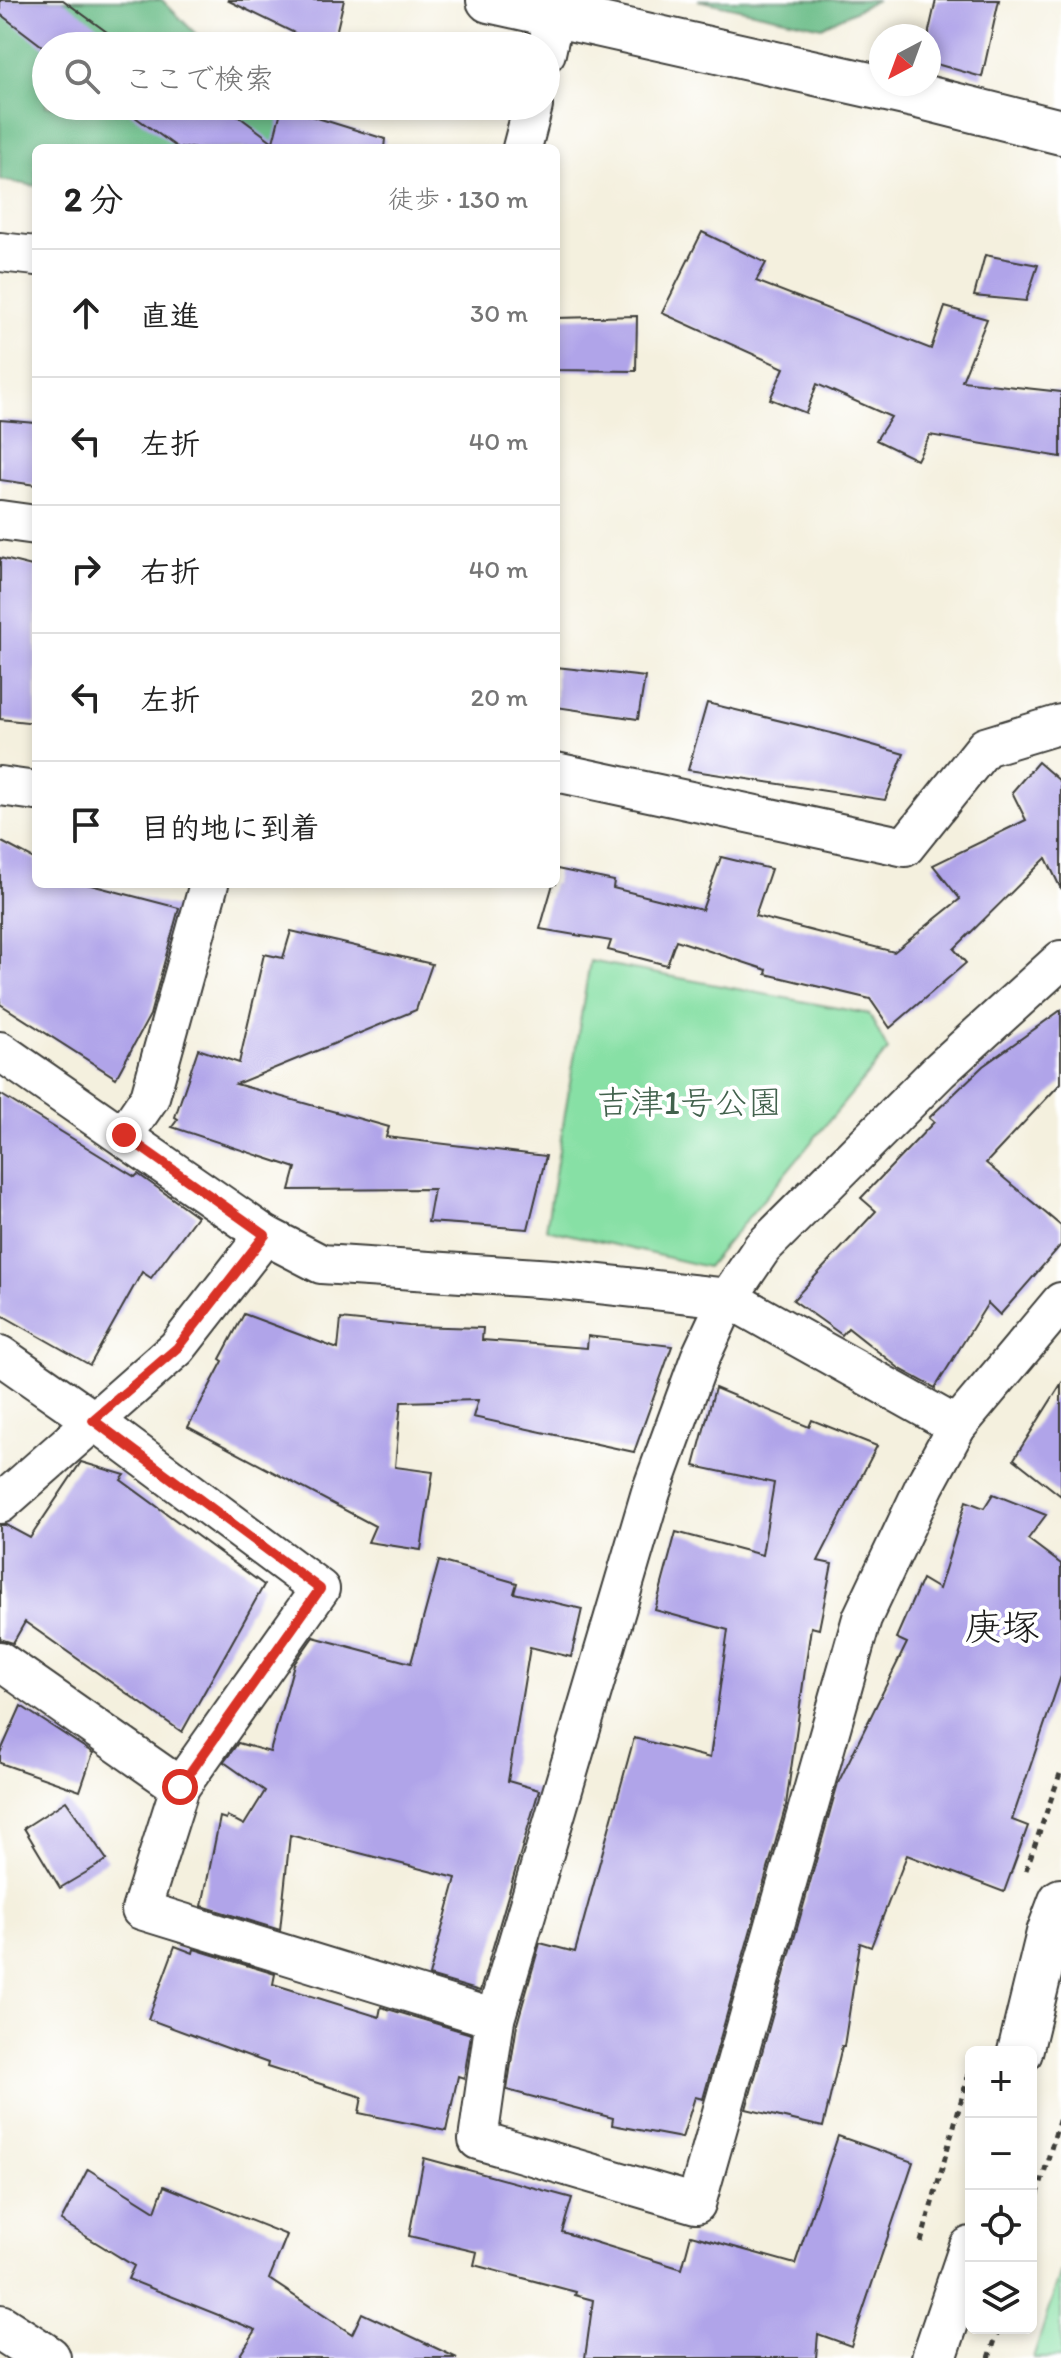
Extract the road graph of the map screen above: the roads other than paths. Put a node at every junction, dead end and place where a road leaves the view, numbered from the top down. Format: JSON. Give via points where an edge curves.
{"nodes":[{"id":1,"x":489,"y":0,"type":"edge"},
{"id":2,"x":546,"y":32,"type":"edge"},
{"id":3,"x":560,"y":36,"type":"edge"},
{"id":4,"x":529,"y":120,"type":"edge"},
{"id":5,"x":1061,"y":132,"type":"edge"},
{"id":6,"x":523,"y":144,"type":"edge"},
{"id":7,"x":0,"y":252,"type":"edge"},
{"id":8,"x":32,"y":256,"type":"edge"},
{"id":9,"x":0,"y":520,"type":"edge"},
{"id":10,"x":32,"y":524,"type":"edge"},
{"id":11,"x":1061,"y":724,"type":"edge"},
{"id":12,"x":560,"y":773,"type":"edge"},
{"id":13,"x":0,"y":786,"type":"edge"},
{"id":14,"x":32,"y":790,"type":"edge"},
{"id":15,"x":208,"y":888,"type":"edge"},
{"id":16,"x":1061,"y":960,"type":"edge"},
{"id":17,"x":0,"y":1051,"type":"edge"},
{"id":18,"x":124,"y":1135,"type":"junction"},
{"id":19,"x":265,"y":1235,"type":"junction"},
{"id":20,"x":728,"y":1298,"type":"junction"},
{"id":21,"x":1061,"y":1302,"type":"edge"},
{"id":22,"x":0,"y":1355,"type":"edge"},
{"id":23,"x":93,"y":1420,"type":"junction"},
{"id":24,"x":957,"y":1426,"type":"junction"},
{"id":25,"x":0,"y":1504,"type":"edge"},
{"id":26,"x":0,"y":1661,"type":"edge"},
{"id":27,"x":180,"y":1787,"type":"junction"},
{"id":28,"x":1061,"y":1901,"type":"edge"},
{"id":29,"x":495,"y":2019,"type":"junction"},
{"id":30,"x":1021,"y":2046,"type":"edge"},
{"id":31,"x":967,"y":2262,"type":"edge"},
{"id":32,"x":0,"y":2327,"type":"edge"},
{"id":33,"x":48,"y":2358,"type":"edge"},
{"id":34,"x":934,"y":2358,"type":"edge"}],
"edges":[{"from":1,"to":2,"type":"street"},
{"from":3,"to":5,"type":"street","via":[[914,95]]},
{"from":4,"to":6,"type":"street"},
{"from":7,"to":8,"type":"street"},
{"from":9,"to":10,"type":"street"},
{"from":11,"to":12,"type":"street","via":[[985,747],[905,847]]},
{"from":13,"to":14,"type":"street"},
{"from":15,"to":18,"type":"street","via":[[150,1097]]},
{"from":16,"to":20,"type":"street","via":[[939,1071],[762,1248]]},
{"from":17,"to":18,"type":"street"},
{"from":18,"to":19,"type":"street"},
{"from":19,"to":20,"type":"street","via":[[321,1264],[553,1279]]},
{"from":19,"to":23,"type":"street","via":[[177,1348]]},
{"from":20,"to":24,"type":"street"},
{"from":20,"to":29,"type":"street","via":[[651,1492]]},
{"from":21,"to":24,"type":"street"},
{"from":22,"to":23,"type":"street"},
{"from":23,"to":25,"type":"street"},
{"from":23,"to":27,"type":"street","via":[[320,1589]]},
{"from":24,"to":29,"type":"street","via":[[862,1618],[696,2204],[478,2140]]},
{"from":26,"to":27,"type":"street"},
{"from":27,"to":29,"type":"street","via":[[141,1910]]},
{"from":28,"to":30,"type":"street"},
{"from":31,"to":34,"type":"street"},
{"from":32,"to":33,"type":"street"}]}
